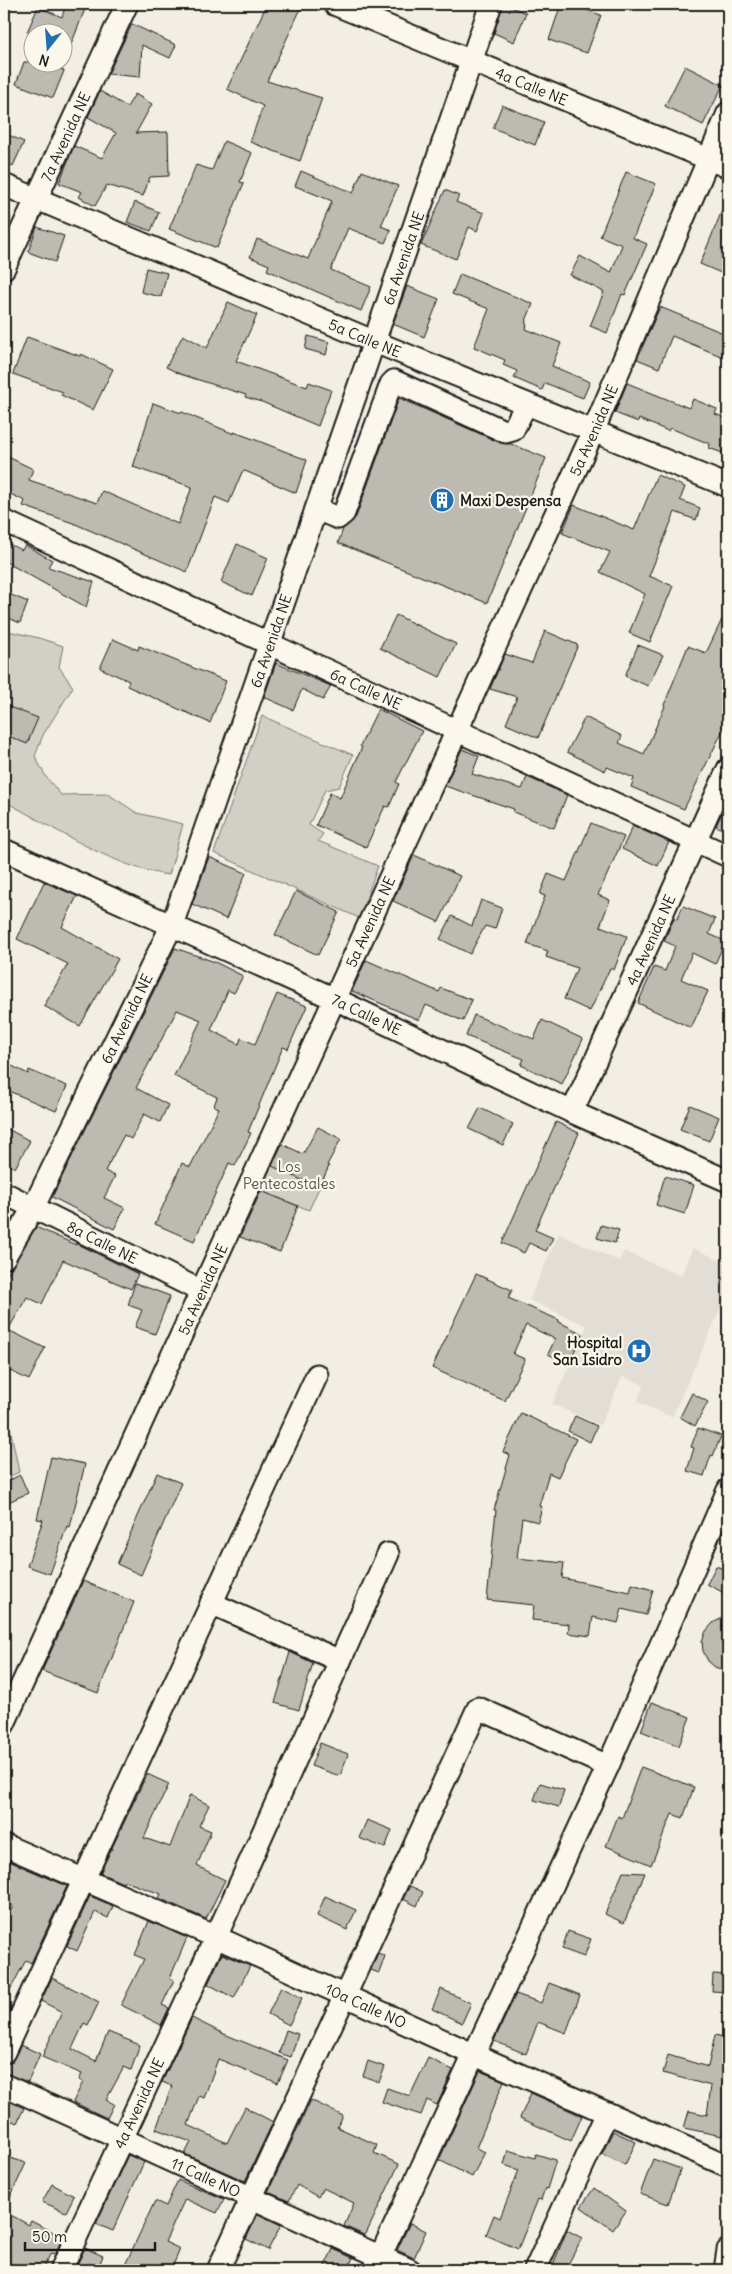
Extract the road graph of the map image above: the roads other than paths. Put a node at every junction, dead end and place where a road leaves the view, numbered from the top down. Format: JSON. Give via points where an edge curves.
{"nodes":[{"id":1,"x":127,"y":4,"type":"edge"},
{"id":2,"x":334,"y":4,"type":"edge"},
{"id":3,"x":491,"y":4,"type":"edge"},
{"id":4,"x":472,"y":61,"type":"junction"},
{"id":5,"x":728,"y":113,"type":"edge"},
{"id":6,"x":719,"y":163,"type":"edge"},
{"id":7,"x":4,"y":184,"type":"edge"},
{"id":8,"x":36,"y":198,"type":"junction"},
{"id":9,"x":4,"y":268,"type":"edge"},
{"id":10,"x":375,"y":342,"type":"junction"},
{"id":11,"x":526,"y":404,"type":"junction"},
{"id":12,"x":594,"y":432,"type":"junction"},
{"id":13,"x":728,"y":486,"type":"edge"},
{"id":14,"x":316,"y":509,"type":"junction"},
{"id":15,"x":4,"y":522,"type":"edge"},
{"id":16,"x":269,"y":644,"type":"junction"},
{"id":17,"x":457,"y":731,"type":"junction"},
{"id":18,"x":728,"y":769,"type":"edge"},
{"id":19,"x":695,"y":841,"type":"junction"},
{"id":20,"x":4,"y":850,"type":"edge"},
{"id":21,"x":728,"y":856,"type":"edge"},
{"id":22,"x":172,"y":925,"type":"junction"},
{"id":23,"x":335,"y":999,"type":"junction"},
{"id":24,"x":572,"y":1112,"type":"junction"},
{"id":25,"x":728,"y":1181,"type":"edge"},
{"id":26,"x":4,"y":1193,"type":"edge"},
{"id":27,"x":33,"y":1208,"type":"junction"},
{"id":28,"x":4,"y":1258,"type":"edge"},
{"id":29,"x":201,"y":1292,"type":"junction"},
{"id":30,"x":317,"y":1375,"type":"dead end"},
{"id":31,"x":728,"y":1490,"type":"edge"},
{"id":32,"x":388,"y":1554,"type":"dead end"},
{"id":33,"x":211,"y":1603,"type":"junction"},
{"id":34,"x":340,"y":1661,"type":"junction"},
{"id":35,"x":5,"y":1718,"type":"edge"},
{"id":36,"x":608,"y":1766,"type":"junction"},
{"id":37,"x":4,"y":1844,"type":"edge"},
{"id":38,"x":83,"y":1880,"type":"junction"},
{"id":39,"x":216,"y":1937,"type":"junction"},
{"id":40,"x":344,"y":1997,"type":"junction"},
{"id":41,"x":4,"y":2052,"type":"edge"},
{"id":42,"x":475,"y":2055,"type":"junction"},
{"id":43,"x":4,"y":2085,"type":"edge"},
{"id":44,"x":607,"y":2113,"type":"junction"},
{"id":45,"x":122,"y":2139,"type":"junction"},
{"id":46,"x":728,"y":2166,"type":"edge"},
{"id":47,"x":251,"y":2198,"type":"junction"},
{"id":48,"x":728,"y":2250,"type":"edge"},
{"id":49,"x":377,"y":2263,"type":"edge"},
{"id":50,"x":61,"y":2270,"type":"edge"},
{"id":51,"x":218,"y":2270,"type":"edge"},
{"id":52,"x":410,"y":2270,"type":"edge"},
{"id":53,"x":535,"y":2270,"type":"edge"},
{"id":54,"x":725,"y":2270,"type":"edge"}],
"edges":[{"from":1,"to":8,"type":"street","name":"7a Avenida NE"},
{"from":2,"to":4,"type":"street","name":"4a Calle NE"},
{"from":3,"to":4,"type":"street","name":"6a Avenida NE"},
{"from":4,"to":6,"type":"street","name":"4a Calle NE"},
{"from":4,"to":10,"type":"street","name":"6a Avenida NE"},
{"from":5,"to":6,"type":"street","name":"5a Avenida NE"},
{"from":6,"to":12,"type":"street","name":"5a Avenida NE"},
{"from":7,"to":8,"type":"street","name":"5a Calle NE"},
{"from":8,"to":9,"type":"street","name":"7a Avenida NE"},
{"from":8,"to":10,"type":"street","name":"5a Calle NE"},
{"from":10,"to":11,"type":"street","name":"5a Calle NE"},
{"from":10,"to":14,"type":"street","name":"6a Avenida NE"},
{"from":11,"to":12,"type":"street","name":"5a Calle NE"},
{"from":11,"to":14,"type":"street","via":[[513,430],[506,432],[394,381],[344,513],[338,518]]},
{"from":12,"to":13,"type":"street","name":"5a Calle NE"},
{"from":12,"to":17,"type":"street","name":"5a Avenida NE"},
{"from":14,"to":16,"type":"street","name":"6a Avenida NE"},
{"from":15,"to":16,"type":"street","name":"6a Calle NE"},
{"from":16,"to":17,"type":"street","name":"6a Calle NE"},
{"from":16,"to":22,"type":"street","name":"6a Avenida NE"},
{"from":17,"to":19,"type":"street","name":"6a Calle NE"},
{"from":17,"to":23,"type":"street","name":"5a Avenida NE"},
{"from":18,"to":19,"type":"street","name":"4a Avenida NE"},
{"from":19,"to":21,"type":"street","name":"6a Calle NE"},
{"from":19,"to":24,"type":"street","name":"4a Avenida NE"},
{"from":20,"to":22,"type":"street","name":"7a Calle NE"},
{"from":22,"to":23,"type":"street","name":"7a Calle NE"},
{"from":22,"to":27,"type":"street","name":"6a Avenida NE"},
{"from":23,"to":24,"type":"street","name":"7a Calle NE"},
{"from":23,"to":29,"type":"street","name":"5a Avenida NE"},
{"from":24,"to":25,"type":"street","name":"7a Calle NE"},
{"from":26,"to":27,"type":"street","name":"8a Calle NE"},
{"from":27,"to":28,"type":"street","name":"6a Avenida NE"},
{"from":27,"to":29,"type":"street","name":"8a Calle NE"},
{"from":29,"to":35,"type":"street","name":"5a Avenida NE"},
{"from":30,"to":33,"type":"street"},
{"from":31,"to":36,"type":"street"},
{"from":32,"to":34,"type":"street","name":"4a Avenida NE"},
{"from":33,"to":34,"type":"street"},
{"from":33,"to":38,"type":"street"},
{"from":34,"to":39,"type":"street","name":"4a Avenida NE"},
{"from":36,"to":40,"type":"street","via":[[478,1708]]},
{"from":36,"to":42,"type":"street"},
{"from":37,"to":38,"type":"street","name":"10a Calle NO"},
{"from":38,"to":39,"type":"street","name":"10a Calle NO"},
{"from":38,"to":41,"type":"street"},
{"from":39,"to":40,"type":"street","name":"10a Calle NO"},
{"from":39,"to":45,"type":"street","name":"4a Avenida NE"},
{"from":40,"to":42,"type":"street","name":"10a Calle NO"},
{"from":40,"to":47,"type":"street"},
{"from":42,"to":44,"type":"street","name":"10a Calle NO"},
{"from":42,"to":49,"type":"street"},
{"from":43,"to":45,"type":"street","name":"11 Calle NO"},
{"from":44,"to":46,"type":"street","name":"10a Calle NO"},
{"from":44,"to":53,"type":"street"},
{"from":45,"to":47,"type":"street","name":"11 Calle NO"},
{"from":45,"to":50,"type":"street","name":"4a Avenida NE"},
{"from":47,"to":49,"type":"street","name":"11 Calle NO"},
{"from":47,"to":51,"type":"street"},
{"from":48,"to":54,"type":"street"},
{"from":49,"to":52,"type":"street","name":"11 Calle NO"}]}
